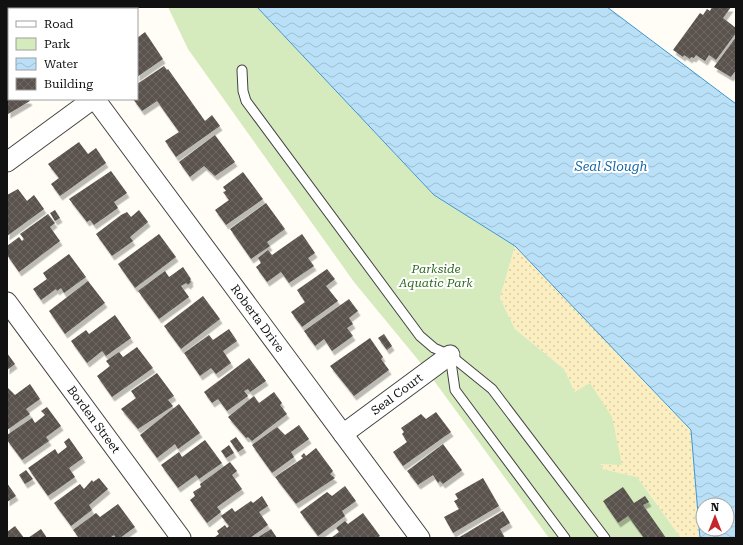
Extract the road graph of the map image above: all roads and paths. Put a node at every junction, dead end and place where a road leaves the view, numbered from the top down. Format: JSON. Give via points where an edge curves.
{"nodes":[{"id":1,"x":242,"y":70,"type":"dead end"},
{"id":2,"x":93,"y":100,"type":"edge"},
{"id":3,"x":95,"y":100,"type":"edge"},
{"id":4,"x":7,"y":162,"type":"edge"},
{"id":5,"x":7,"y":302,"type":"edge"},
{"id":6,"x":450,"y":355,"type":"junction"},
{"id":7,"x":343,"y":434,"type":"junction"},
{"id":8,"x":181,"y":538,"type":"edge"},
{"id":9,"x":420,"y":538,"type":"edge"},
{"id":10,"x":565,"y":538,"type":"edge"},
{"id":11,"x":605,"y":538,"type":"edge"}],
"edges":[{"from":1,"to":6,"type":"lane","via":[[246,100],[420,336],[434,348]]},
{"from":2,"to":4,"type":"street"},
{"from":3,"to":7,"type":"street","name":"Roberta Drive"},
{"from":5,"to":8,"type":"street","name":"Borden Street"},
{"from":6,"to":7,"type":"street","name":"Seal Court"},
{"from":6,"to":10,"type":"lane","via":[[455,390]]},
{"from":6,"to":11,"type":"lane","via":[[492,389]]},
{"from":7,"to":9,"type":"street","name":"Roberta Drive"}]}
